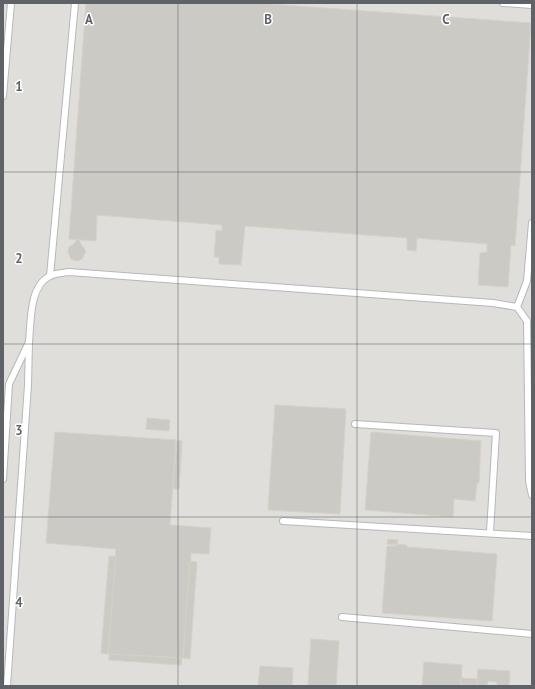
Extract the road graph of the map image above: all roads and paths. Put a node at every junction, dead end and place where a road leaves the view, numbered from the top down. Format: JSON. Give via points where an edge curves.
{"nodes":[{"id":1,"x":11,"y":3,"type":"edge"},
{"id":2,"x":75,"y":3,"type":"edge"},
{"id":3,"x":504,"y":3,"type":"edge"},
{"id":4,"x":532,"y":5,"type":"edge"},
{"id":5,"x":4,"y":75,"type":"edge"},
{"id":6,"x":3,"y":96,"type":"edge"},
{"id":7,"x":532,"y":223,"type":"edge"},
{"id":8,"x":50,"y":276,"type":"junction"},
{"id":9,"x":517,"y":307,"type":"junction"},
{"id":10,"x":29,"y":342,"type":"junction"},
{"id":11,"x":355,"y":424,"type":"dead end"},
{"id":12,"x":3,"y":479,"type":"edge"},
{"id":13,"x":532,"y":495,"type":"edge"},
{"id":14,"x":283,"y":521,"type":"dead end"},
{"id":15,"x":490,"y":532,"type":"junction"},
{"id":16,"x":532,"y":536,"type":"edge"},
{"id":17,"x":342,"y":617,"type":"dead end"},
{"id":18,"x":532,"y":634,"type":"edge"},
{"id":19,"x":7,"y":686,"type":"edge"}],
"edges":[{"from":1,"to":5,"type":"lane"},
{"from":2,"to":8,"type":"lane"},
{"from":3,"to":4,"type":"lane"},
{"from":5,"to":6,"type":"lane"},
{"from":7,"to":9,"type":"lane","via":[[527,281]]},
{"from":8,"to":9,"type":"lane","via":[[69,272],[494,303]]},
{"from":8,"to":10,"type":"lane","via":[[40,284],[34,301]]},
{"from":9,"to":13,"type":"lane","via":[[527,321],[529,481]]},
{"from":10,"to":12,"type":"lane","via":[[9,384]]},
{"from":10,"to":19,"type":"lane","via":[[28,393]]},
{"from":11,"to":15,"type":"lane","via":[[496,433]]},
{"from":14,"to":15,"type":"lane"},
{"from":15,"to":16,"type":"lane"},
{"from":17,"to":18,"type":"lane"}]}
